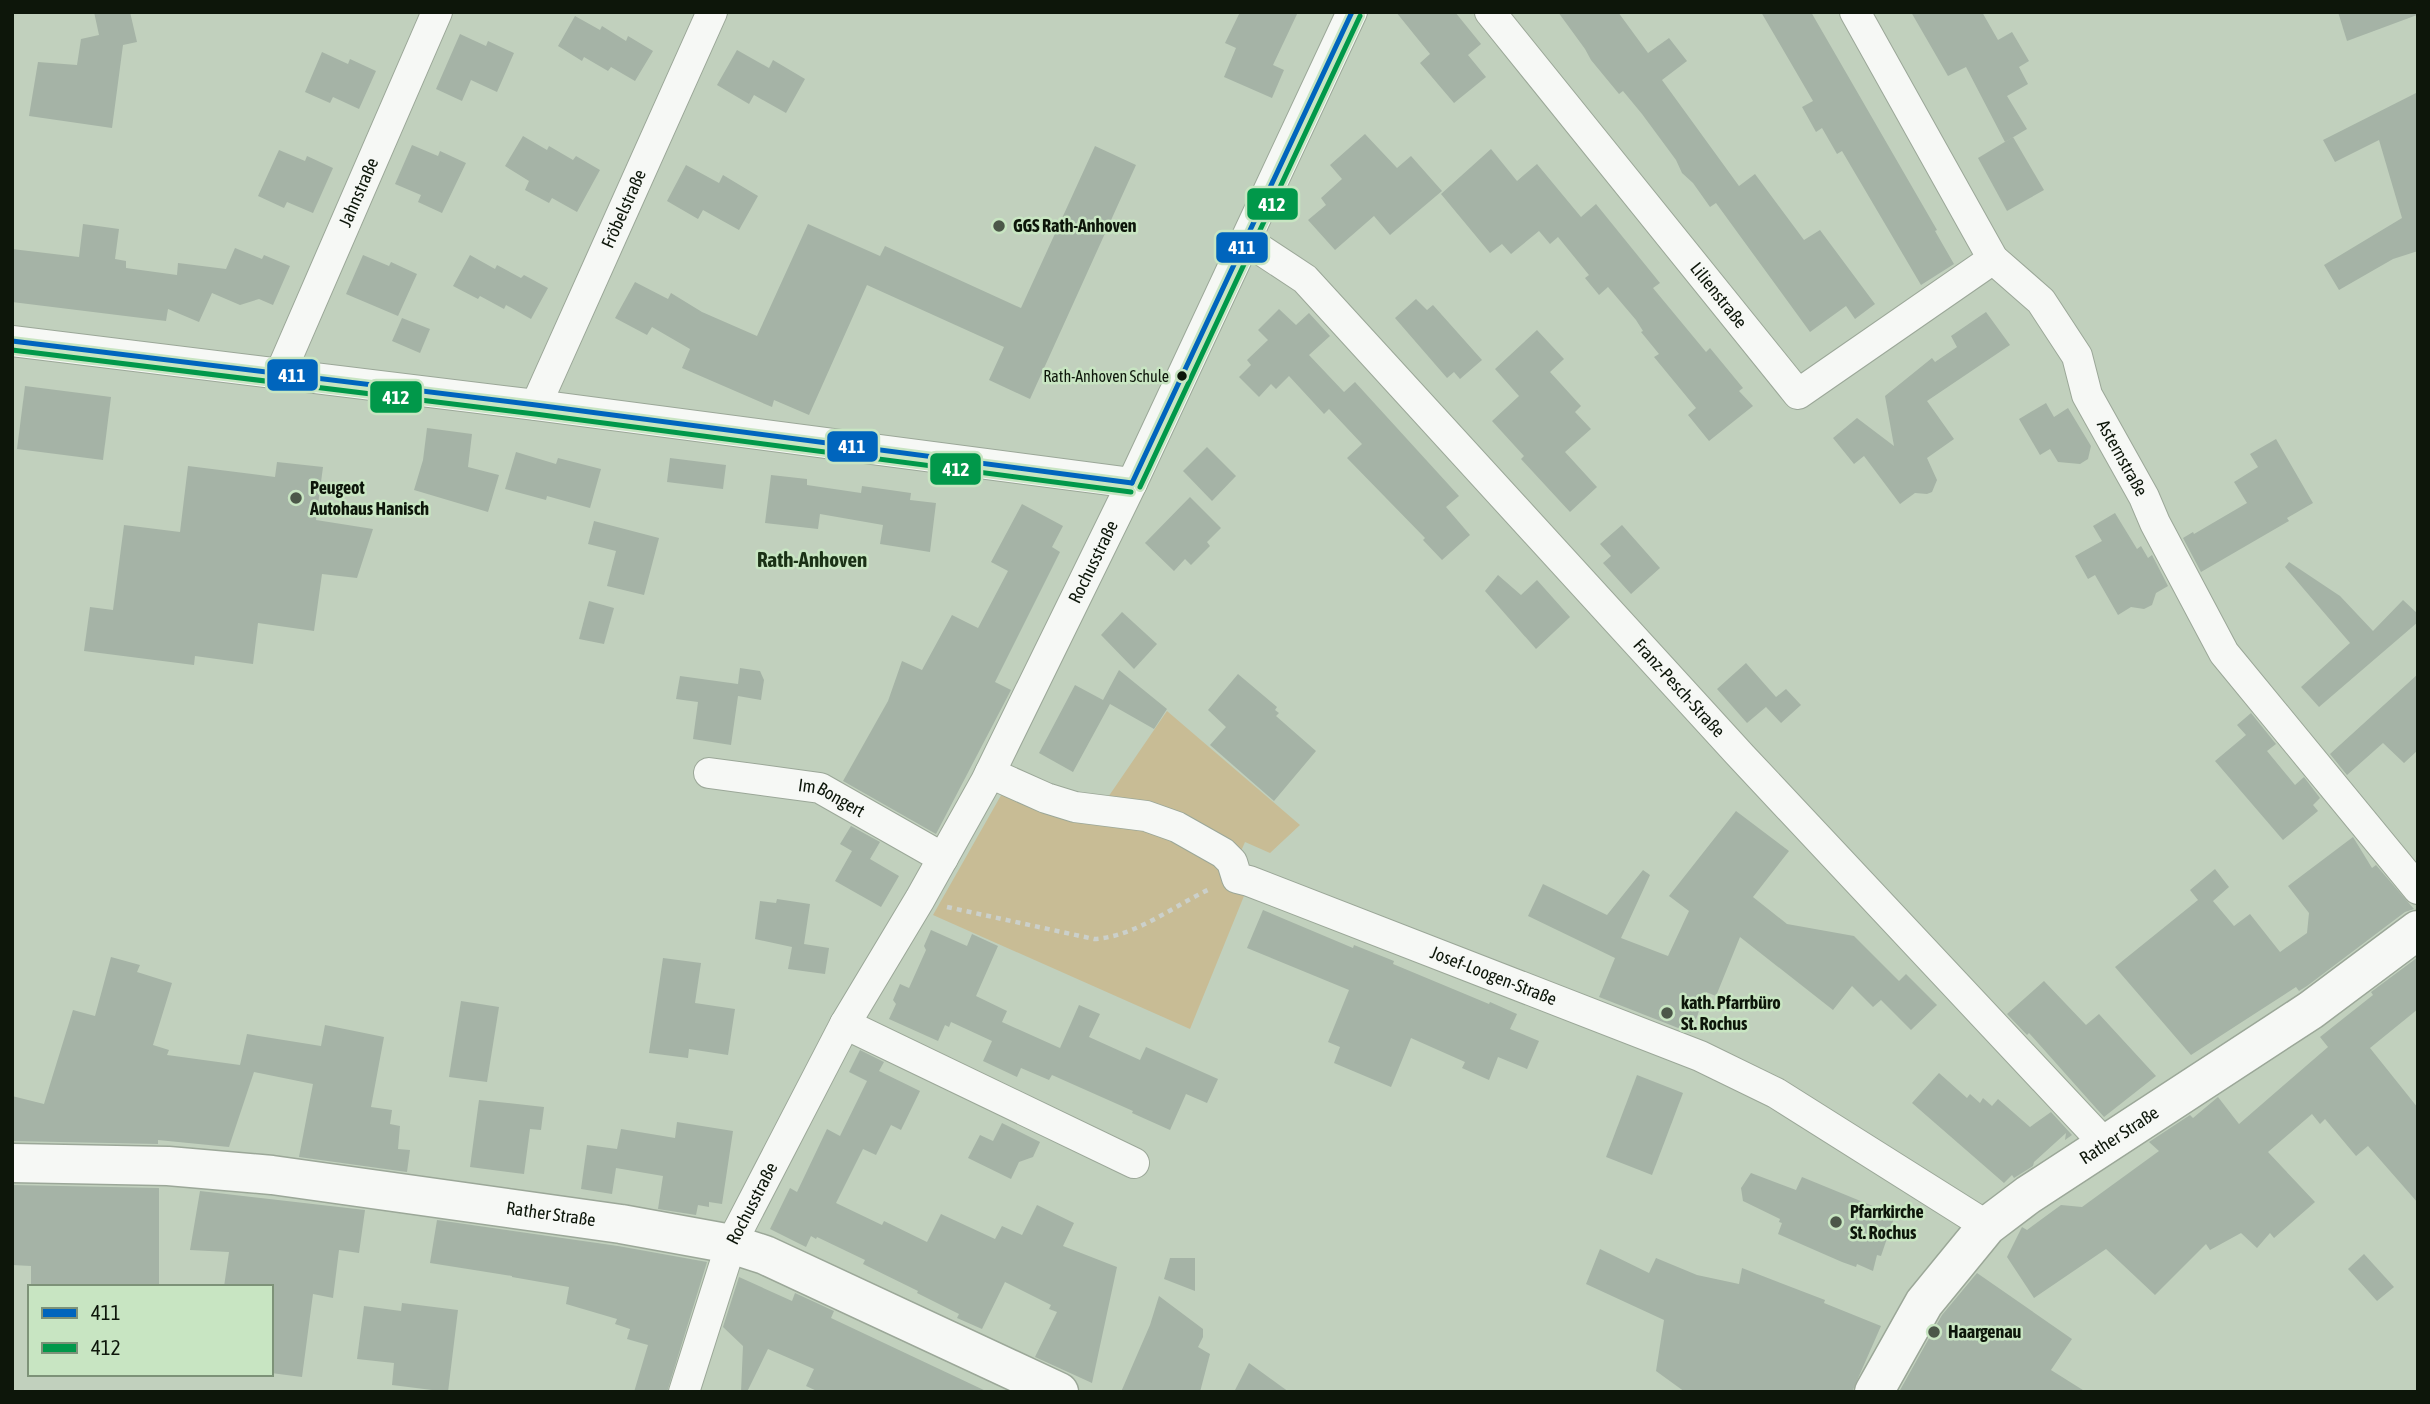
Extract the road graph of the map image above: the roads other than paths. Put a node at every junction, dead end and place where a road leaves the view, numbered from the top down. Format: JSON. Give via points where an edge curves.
{"nodes":[{"id":1,"x":437,"y":12,"type":"edge"},
{"id":2,"x":712,"y":12,"type":"edge"},
{"id":3,"x":1352,"y":12,"type":"edge"},
{"id":4,"x":1490,"y":12,"type":"edge"},
{"id":5,"x":1855,"y":12,"type":"edge"},
{"id":6,"x":1246,"y":240,"type":"junction"},
{"id":7,"x":1993,"y":259,"type":"junction"},
{"id":8,"x":12,"y":341,"type":"edge"},
{"id":9,"x":280,"y":374,"type":"junction"},
{"id":10,"x":536,"y":405,"type":"junction"},
{"id":11,"x":1132,"y":483,"type":"junction"},
{"id":12,"x":709,"y":773,"type":"dead end"},
{"id":13,"x":990,"y":773,"type":"junction"},
{"id":14,"x":943,"y":858,"type":"junction"},
{"id":15,"x":2418,"y":889,"type":"edge"},
{"id":16,"x":2418,"y":930,"type":"edge"},
{"id":17,"x":845,"y":1024,"type":"junction"},
{"id":18,"x":2105,"y":1144,"type":"junction"},
{"id":19,"x":12,"y":1163,"type":"edge"},
{"id":20,"x":1134,"y":1163,"type":"dead end"},
{"id":21,"x":1987,"y":1226,"type":"junction"},
{"id":22,"x":730,"y":1244,"type":"junction"},
{"id":23,"x":684,"y":1392,"type":"edge"},
{"id":24,"x":1059,"y":1392,"type":"edge"},
{"id":25,"x":1874,"y":1392,"type":"edge"}],
"edges":[{"from":1,"to":9,"type":"street","name":"Jahnstraße"},
{"from":2,"to":10,"type":"street","name":"Fröbelstraße"},
{"from":3,"to":6,"type":"street","name":"Rochusstraße"},
{"from":4,"to":7,"type":"street","name":"Lilienstraße","via":[[1798,394]]},
{"from":5,"to":7,"type":"street","name":"Asternstraße"},
{"from":6,"to":11,"type":"street","name":"Rochusstraße"},
{"from":6,"to":18,"type":"street","name":"Franz-Pesch-Straße","via":[[1305,279],[1733,747]]},
{"from":7,"to":15,"type":"street","name":"Asternstraße","via":[[2041,301],[2077,356],[2087,395],[2224,653]]},
{"from":8,"to":9,"type":"street"},
{"from":9,"to":10,"type":"street"},
{"from":10,"to":11,"type":"street"},
{"from":11,"to":13,"type":"street","name":"Rochusstraße"},
{"from":12,"to":14,"type":"street","name":"Im Bongert","via":[[820,788]]},
{"from":13,"to":14,"type":"street","name":"Rochusstraße"},
{"from":13,"to":21,"type":"street","name":"Josef-Loogen-Straße","via":[[1075,807],[1146,816],[1177,827],[1223,853],[1233,862],[1237,878],[1700,1056],[1776,1093]]},
{"from":14,"to":17,"type":"street","name":"Rochusstraße"},
{"from":16,"to":18,"type":"main road","name":"Rather Straße","via":[[2311,1010]]},
{"from":17,"to":20,"type":"street"},
{"from":17,"to":22,"type":"street","name":"Rochusstraße"},
{"from":18,"to":21,"type":"main road","name":"Rather Straße"},
{"from":19,"to":22,"type":"main road","name":"Rather Straße","via":[[168,1166],[272,1175],[621,1224]]},
{"from":21,"to":25,"type":"main road","name":"Rather Straße","via":[[1924,1303]]},
{"from":22,"to":23,"type":"street","name":"Rochusstraße"},
{"from":22,"to":24,"type":"main road","name":"Rather Straße","via":[[765,1255]]}]}
